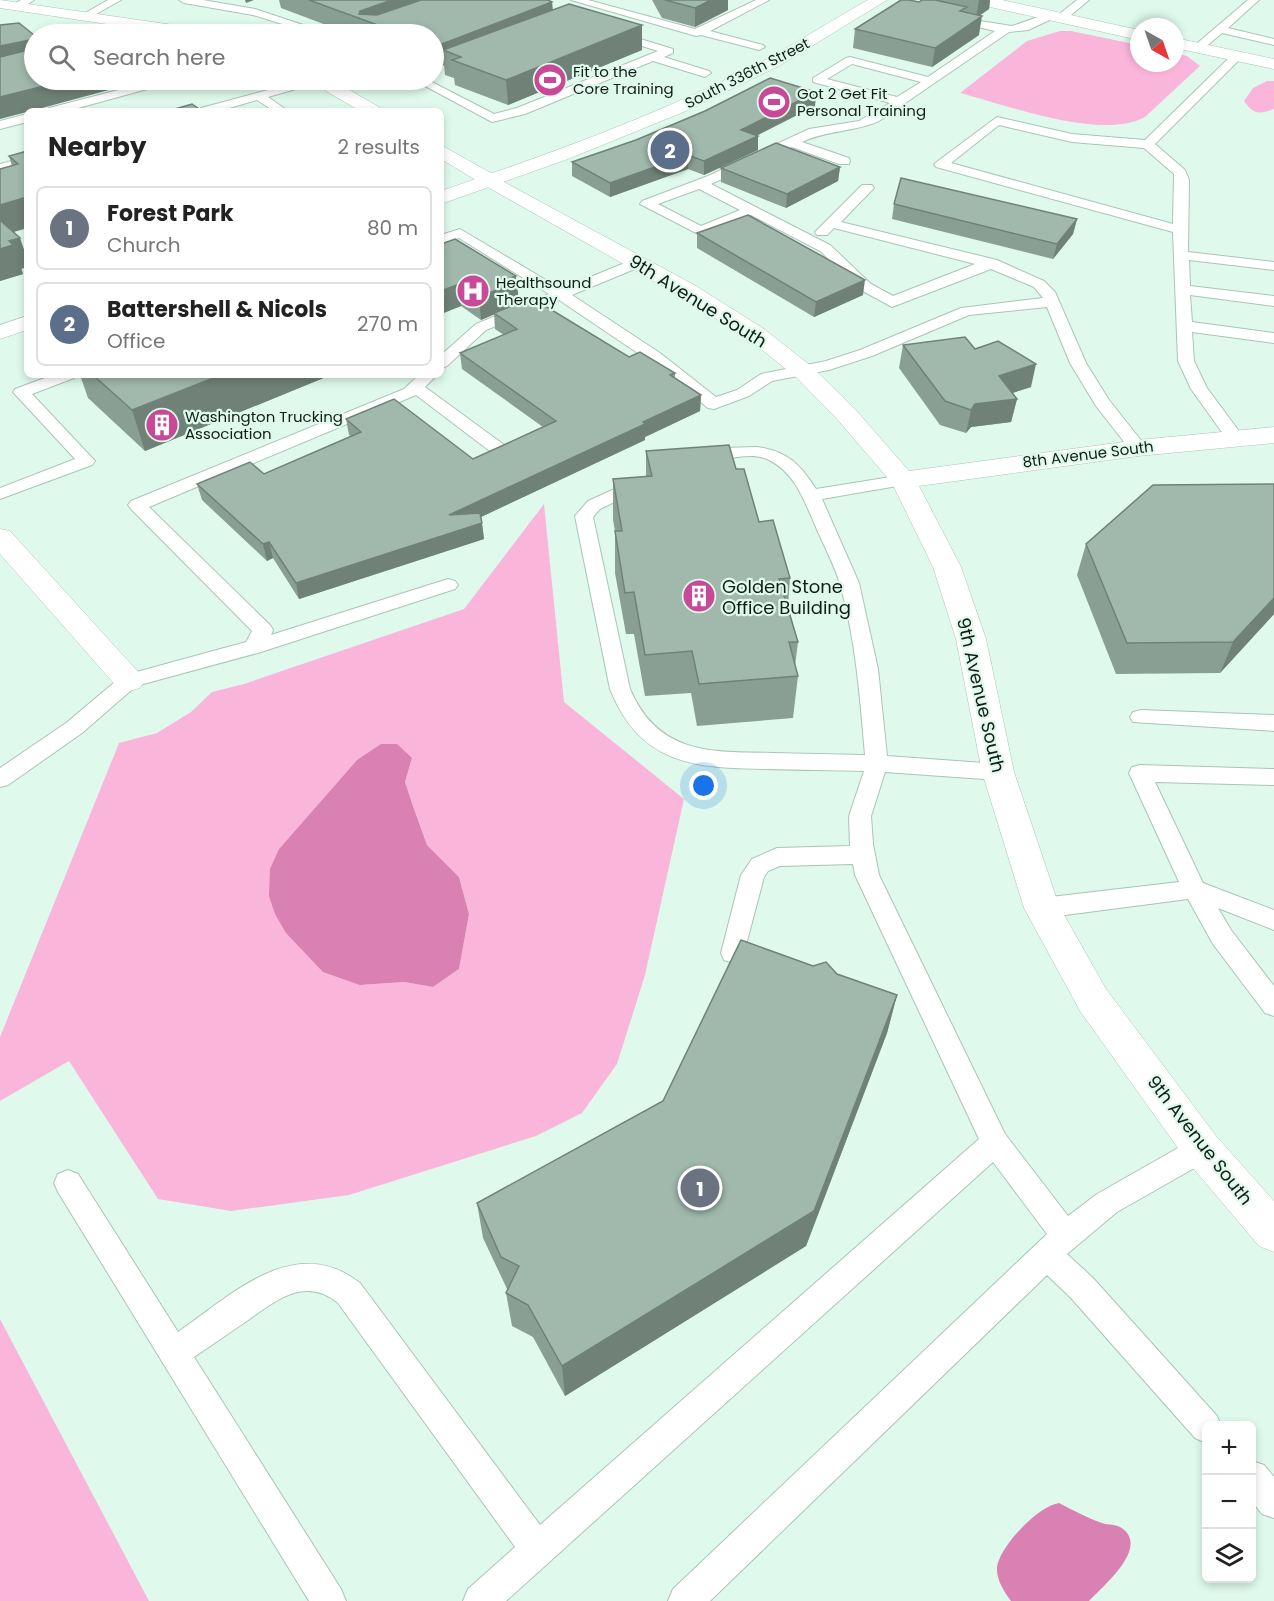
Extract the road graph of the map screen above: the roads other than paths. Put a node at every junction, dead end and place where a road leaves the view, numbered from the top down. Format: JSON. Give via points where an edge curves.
{"nodes":[{"id":1,"x":116,"y":0,"type":"edge"},
{"id":2,"x":184,"y":0,"type":"edge"},
{"id":3,"x":576,"y":0,"type":"edge"},
{"id":4,"x":764,"y":0,"type":"edge"},
{"id":5,"x":879,"y":0,"type":"edge"},
{"id":6,"x":981,"y":0,"type":"edge"},
{"id":7,"x":1084,"y":0,"type":"edge"},
{"id":8,"x":1254,"y":0,"type":"edge"},
{"id":9,"x":0,"y":3,"type":"edge"},
{"id":10,"x":23,"y":3,"type":"edge"},
{"id":11,"x":601,"y":4,"type":"edge"},
{"id":12,"x":273,"y":6,"type":"dead end"},
{"id":13,"x":255,"y":12,"type":"junction"},
{"id":14,"x":940,"y":15,"type":"edge"},
{"id":15,"x":85,"y":16,"type":"junction"},
{"id":16,"x":1056,"y":17,"type":"junction"},
{"id":17,"x":136,"y":24,"type":"edge"},
{"id":18,"x":293,"y":24,"type":"edge"},
{"id":19,"x":1219,"y":29,"type":"junction"},
{"id":20,"x":1005,"y":30,"type":"junction"},
{"id":21,"x":605,"y":32,"type":"edge"},
{"id":22,"x":702,"y":32,"type":"junction"},
{"id":23,"x":1130,"y":33,"type":"edge"},
{"id":24,"x":1274,"y":42,"type":"edge"},
{"id":25,"x":764,"y":44,"type":"joint"},
{"id":26,"x":1184,"y":45,"type":"edge"},
{"id":27,"x":1198,"y":48,"type":"junction"},
{"id":28,"x":1236,"y":57,"type":"junction"},
{"id":29,"x":654,"y":58,"type":"junction"},
{"id":30,"x":1274,"y":64,"type":"edge"},
{"id":31,"x":705,"y":74,"type":"junction"},
{"id":32,"x":932,"y":81,"type":"junction"},
{"id":33,"x":684,"y":83,"type":"dead end"},
{"id":34,"x":132,"y":90,"type":"edge"},
{"id":35,"x":280,"y":90,"type":"edge"},
{"id":36,"x":336,"y":90,"type":"edge"},
{"id":37,"x":439,"y":90,"type":"edge"},
{"id":38,"x":258,"y":96,"type":"junction"},
{"id":39,"x":901,"y":102,"type":"junction"},
{"id":40,"x":64,"y":108,"type":"edge"},
{"id":41,"x":220,"y":108,"type":"edge"},
{"id":42,"x":277,"y":108,"type":"edge"},
{"id":43,"x":368,"y":108,"type":"edge"},
{"id":44,"x":24,"y":119,"type":"edge"},
{"id":45,"x":0,"y":125,"type":"edge"},
{"id":46,"x":790,"y":142,"type":"junction"},
{"id":47,"x":1148,"y":144,"type":"junction"},
{"id":48,"x":444,"y":153,"type":"edge"},
{"id":49,"x":844,"y":161,"type":"dead end"},
{"id":50,"x":24,"y":162,"type":"edge"},
{"id":51,"x":470,"y":167,"type":"junction"},
{"id":52,"x":2,"y":168,"type":"edge"},
{"id":53,"x":490,"y":171,"type":"junction"},
{"id":54,"x":444,"y":176,"type":"edge"},
{"id":55,"x":700,"y":183,"type":"junction"},
{"id":56,"x":867,"y":188,"type":"dead end"},
{"id":57,"x":444,"y":196,"type":"edge"},
{"id":58,"x":752,"y":210,"type":"junction"},
{"id":59,"x":830,"y":223,"type":"junction"},
{"id":60,"x":1180,"y":230,"type":"junction"},
{"id":61,"x":444,"y":239,"type":"edge"},
{"id":62,"x":812,"y":241,"type":"junction"},
{"id":63,"x":1181,"y":255,"type":"junction"},
{"id":64,"x":637,"y":263,"type":"junction"},
{"id":65,"x":992,"y":263,"type":"junction"},
{"id":66,"x":1274,"y":266,"type":"edge"},
{"id":67,"x":1182,"y":290,"type":"junction"},
{"id":68,"x":560,"y":295,"type":"junction"},
{"id":69,"x":1274,"y":301,"type":"edge"},
{"id":70,"x":1052,"y":302,"type":"junction"},
{"id":71,"x":24,"y":324,"type":"edge"},
{"id":72,"x":1185,"y":326,"type":"junction"},
{"id":73,"x":0,"y":332,"type":"edge"},
{"id":74,"x":1274,"y":338,"type":"edge"},
{"id":75,"x":444,"y":360,"type":"edge"},
{"id":76,"x":803,"y":371,"type":"junction"},
{"id":77,"x":60,"y":378,"type":"edge"},
{"id":78,"x":422,"y":381,"type":"edge"},
{"id":79,"x":1274,"y":435,"type":"edge"},
{"id":80,"x":1235,"y":438,"type":"junction"},
{"id":81,"x":1138,"y":448,"type":"junction"},
{"id":82,"x":501,"y":451,"type":"edge"},
{"id":83,"x":684,"y":462,"type":"edge"},
{"id":84,"x":657,"y":474,"type":"edge"},
{"id":85,"x":903,"y":480,"type":"junction"},
{"id":86,"x":0,"y":494,"type":"edge"},
{"id":87,"x":811,"y":495,"type":"junction"},
{"id":88,"x":0,"y":537,"type":"edge"},
{"id":89,"x":447,"y":585,"type":"dead end"},
{"id":90,"x":254,"y":647,"type":"junction"},
{"id":91,"x":129,"y":681,"type":"junction"},
{"id":92,"x":1141,"y":717,"type":"dead end"},
{"id":93,"x":1274,"y":723,"type":"edge"},
{"id":94,"x":877,"y":763,"type":"junction"},
{"id":95,"x":998,"y":772,"type":"junction"},
{"id":96,"x":1274,"y":777,"type":"edge"},
{"id":97,"x":0,"y":779,"type":"edge"},
{"id":98,"x":863,"y":855,"type":"junction"},
{"id":99,"x":1194,"y":890,"type":"junction"},
{"id":100,"x":1042,"y":908,"type":"junction"},
{"id":101,"x":1274,"y":920,"type":"edge"},
{"id":102,"x":733,"y":953,"type":"edge"},
{"id":103,"x":1274,"y":1005,"type":"edge"},
{"id":104,"x":996,"y":1143,"type":"junction"},
{"id":105,"x":1202,"y":1149,"type":"junction"},
{"id":106,"x":68,"y":1183,"type":"dead end"},
{"id":107,"x":1274,"y":1232,"type":"edge"},
{"id":108,"x":1056,"y":1245,"type":"junction"},
{"id":109,"x":175,"y":1352,"type":"junction"},
{"id":110,"x":1202,"y":1423,"type":"edge"},
{"id":111,"x":1256,"y":1482,"type":"edge"},
{"id":112,"x":1274,"y":1502,"type":"edge"},
{"id":113,"x":538,"y":1550,"type":"junction"},
{"id":114,"x":329,"y":1601,"type":"edge"},
{"id":115,"x":480,"y":1601,"type":"edge"},
{"id":116,"x":685,"y":1601,"type":"edge"}],
"edges":[{"from":1,"to":15,"type":"lane"},
{"from":2,"to":13,"type":"lane"},
{"from":3,"to":11,"type":"lane"},
{"from":4,"to":22,"type":"lane"},
{"from":5,"to":53,"type":"street","name":"South 336th Street","via":[[804,46],[702,98],[591,144]]},
{"from":6,"to":16,"type":"street"},
{"from":7,"to":16,"type":"lane"},
{"from":8,"to":19,"type":"lane"},
{"from":9,"to":10,"type":"street"},
{"from":10,"to":15,"type":"street"},
{"from":11,"to":22,"type":"lane","via":[[691,33]]},
{"from":12,"to":13,"type":"lane"},
{"from":13,"to":18,"type":"lane"},
{"from":14,"to":20,"type":"lane"},
{"from":15,"to":17,"type":"street"},
{"from":16,"to":20,"type":"lane"},
{"from":16,"to":23,"type":"street"},
{"from":19,"to":24,"type":"lane"},
{"from":19,"to":27,"type":"lane"},
{"from":20,"to":32,"type":"lane"},
{"from":21,"to":29,"type":"lane","via":[[669,51]]},
{"from":22,"to":25,"type":"lane"},
{"from":25,"to":31,"type":"street","name":"South 336th Street"},
{"from":26,"to":27,"type":"street"},
{"from":27,"to":28,"type":"street"},
{"from":28,"to":30,"type":"street"},
{"from":28,"to":47,"type":"lane"},
{"from":29,"to":31,"type":"lane"},
{"from":29,"to":37,"type":"lane","via":[[521,111],[492,118]]},
{"from":31,"to":33,"type":"street","name":"South 336th Street"},
{"from":32,"to":39,"type":"lane"},
{"from":32,"to":39,"type":"lane","via":[[850,60],[817,80]]},
{"from":34,"to":40,"type":"lane"},
{"from":35,"to":38,"type":"lane"},
{"from":36,"to":43,"type":"street"},
{"from":38,"to":41,"type":"lane"},
{"from":38,"to":42,"type":"lane"},
{"from":39,"to":46,"type":"lane","via":[[869,122],[819,130]]},
{"from":44,"to":45,"type":"lane"},
{"from":46,"to":49,"type":"lane"},
{"from":46,"to":55,"type":"lane"},
{"from":47,"to":60,"type":"lane","via":[[1180,173]]},
{"from":47,"to":60,"type":"lane","via":[[1072,138],[997,121],[941,164]]},
{"from":48,"to":51,"type":"street","name":"9th Avenue South"},
{"from":50,"to":52,"type":"lane"},
{"from":51,"to":53,"type":"street","name":"9th Avenue South"},
{"from":51,"to":54,"type":"street"},
{"from":53,"to":57,"type":"street","name":"South 336th Street"},
{"from":53,"to":64,"type":"street","name":"9th Avenue South"},
{"from":55,"to":58,"type":"lane"},
{"from":55,"to":58,"type":"lane","via":[[647,204],[700,231]]},
{"from":56,"to":59,"type":"lane"},
{"from":58,"to":62,"type":"lane"},
{"from":59,"to":62,"type":"lane"},
{"from":59,"to":65,"type":"lane"},
{"from":60,"to":63,"type":"lane"},
{"from":61,"to":68,"type":"lane","via":[[460,233]]},
{"from":62,"to":65,"type":"lane","via":[[830,252],[866,287],[892,302]]},
{"from":63,"to":66,"type":"lane"},
{"from":63,"to":67,"type":"lane"},
{"from":64,"to":68,"type":"lane"},
{"from":64,"to":76,"type":"street","name":"9th Avenue South","via":[[734,319]]},
{"from":65,"to":70,"type":"lane","via":[[1039,284]]},
{"from":67,"to":69,"type":"lane"},
{"from":67,"to":72,"type":"lane"},
{"from":68,"to":75,"type":"lane","via":[[481,327]]},
{"from":68,"to":76,"type":"lane","via":[[639,346],[714,404],[743,393],[767,377]]},
{"from":70,"to":76,"type":"lane","via":[[966,311],[866,352]]},
{"from":70,"to":81,"type":"lane","via":[[1078,363]]},
{"from":71,"to":73,"type":"street"},
{"from":72,"to":74,"type":"lane"},
{"from":72,"to":80,"type":"lane","via":[[1186,361],[1198,389]]},
{"from":76,"to":85,"type":"street","name":"9th Avenue South"},
{"from":77,"to":86,"type":"lane","via":[[21,392],[86,461]]},
{"from":78,"to":82,"type":"lane"},
{"from":78,"to":90,"type":"lane","via":[[410,393],[137,505],[263,630]]},
{"from":79,"to":80,"type":"street","name":"8th Avenue South"},
{"from":80,"to":81,"type":"street","name":"8th Avenue South"},
{"from":81,"to":85,"type":"street","name":"8th Avenue South"},
{"from":83,"to":87,"type":"lane","via":[[721,453],[771,454],[798,474]]},
{"from":84,"to":94,"type":"lane","via":[[594,505],[584,516],[620,689],[637,722],[696,758]]},
{"from":85,"to":87,"type":"lane"},
{"from":85,"to":95,"type":"street","name":"9th Avenue South","via":[[947,567],[971,639]]},
{"from":87,"to":94,"type":"lane","via":[[849,583],[868,669]]},
{"from":88,"to":91,"type":"street"},
{"from":89,"to":90,"type":"lane"},
{"from":90,"to":91,"type":"lane"},
{"from":91,"to":97,"type":"lane","via":[[74,728]]},
{"from":92,"to":93,"type":"lane"},
{"from":94,"to":95,"type":"lane"},
{"from":94,"to":98,"type":"lane","via":[[860,816]]},
{"from":95,"to":100,"type":"street","name":"9th Avenue South"},
{"from":96,"to":99,"type":"lane","via":[[1140,773]]},
{"from":98,"to":102,"type":"lane","via":[[777,857],[760,866],[753,875]]},
{"from":98,"to":104,"type":"lane","via":[[867,875]]},
{"from":99,"to":100,"type":"lane"},
{"from":99,"to":101,"type":"lane"},
{"from":99,"to":103,"type":"lane","via":[[1222,937]]},
{"from":100,"to":105,"type":"street","name":"9th Avenue South","via":[[1093,1000]]},
{"from":104,"to":108,"type":"lane"},
{"from":104,"to":113,"type":"lane"},
{"from":105,"to":107,"type":"street","name":"9th Avenue South"},
{"from":105,"to":108,"type":"lane","via":[[1107,1203]]},
{"from":106,"to":109,"type":"lane"},
{"from":108,"to":110,"type":"lane","via":[[1082,1288]]},
{"from":108,"to":116,"type":"lane"},
{"from":109,"to":113,"type":"lane","via":[[284,1280],[321,1278],[337,1283],[349,1293]]},
{"from":109,"to":114,"type":"lane"},
{"from":111,"to":112,"type":"lane"},
{"from":113,"to":115,"type":"lane"}]}
